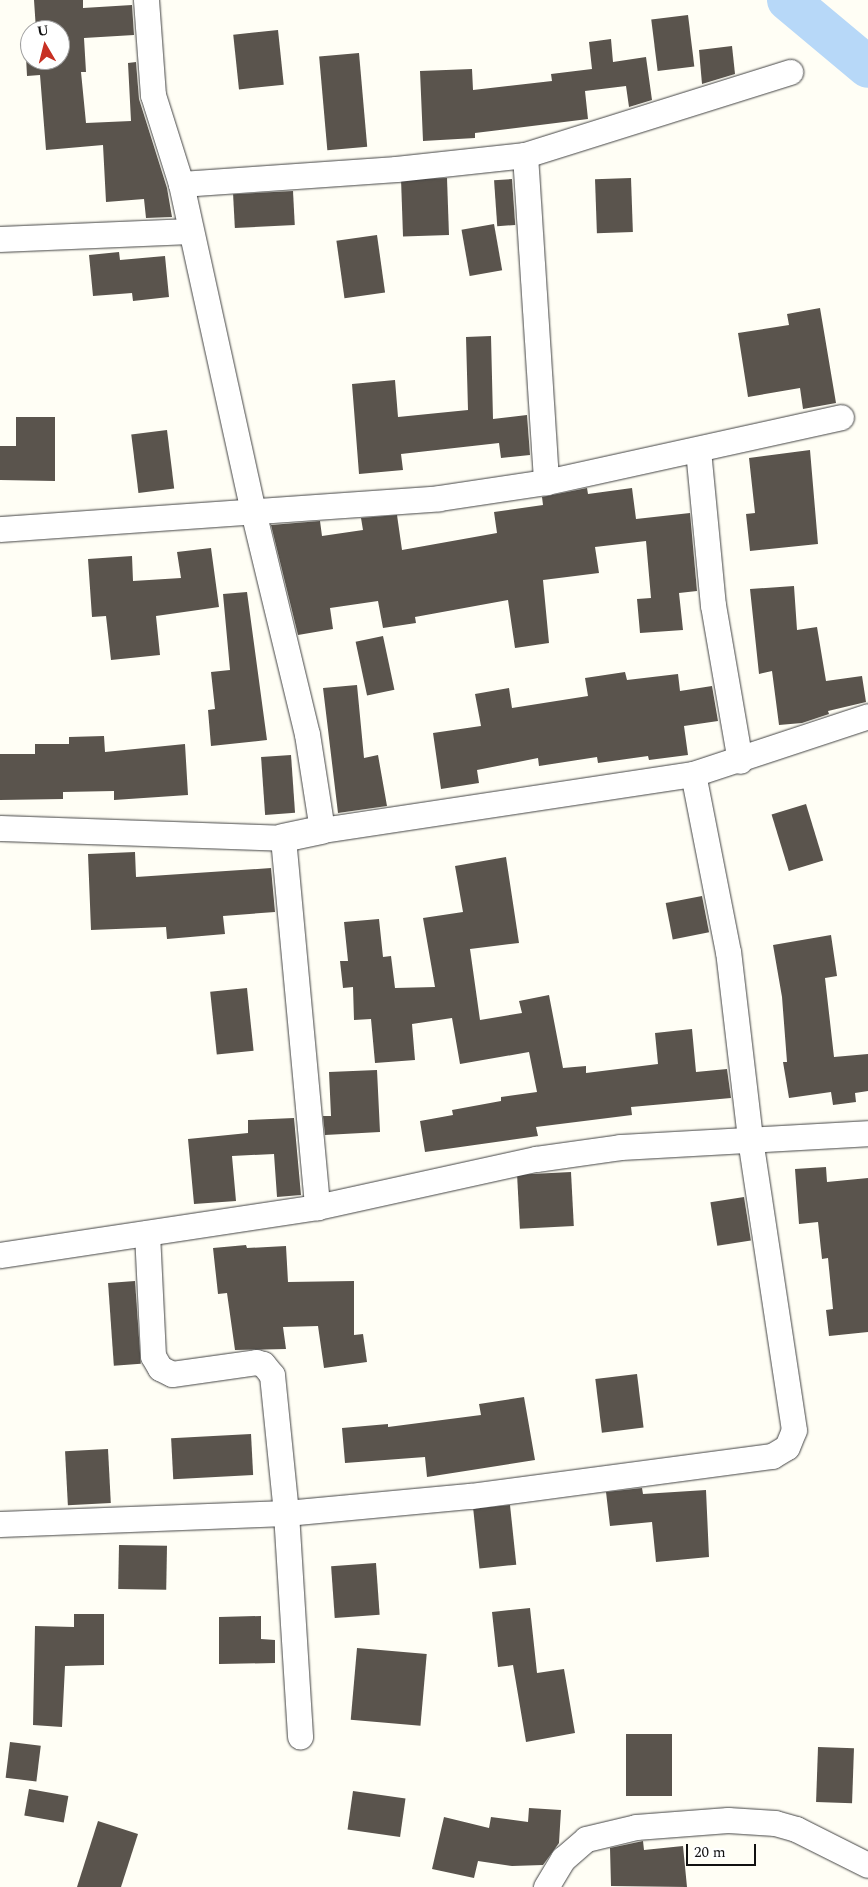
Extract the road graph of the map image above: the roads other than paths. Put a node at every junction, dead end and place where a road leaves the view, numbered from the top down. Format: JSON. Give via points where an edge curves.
{"nodes":[{"id":1,"x":146,"y":0,"type":"edge"},
{"id":2,"x":790,"y":72,"type":"dead end"},
{"id":3,"x":525,"y":155,"type":"junction"},
{"id":4,"x":181,"y":184,"type":"junction"},
{"id":5,"x":190,"y":231,"type":"junction"},
{"id":6,"x":0,"y":239,"type":"edge"},
{"id":7,"x":841,"y":417,"type":"dead end"},
{"id":8,"x":698,"y":450,"type":"junction"},
{"id":9,"x":546,"y":482,"type":"junction"},
{"id":10,"x":252,"y":511,"type":"junction"},
{"id":11,"x":0,"y":529,"type":"edge"},
{"id":12,"x":868,"y":716,"type":"edge"},
{"id":13,"x":740,"y":761,"type":"junction"},
{"id":14,"x":693,"y":774,"type":"junction"},
{"id":15,"x":0,"y":828,"type":"edge"},
{"id":16,"x":322,"y":830,"type":"junction"},
{"id":17,"x":283,"y":838,"type":"junction"},
{"id":18,"x":868,"y":1133,"type":"edge"},
{"id":19,"x":750,"y":1138,"type":"junction"},
{"id":20,"x":317,"y":1207,"type":"junction"},
{"id":21,"x":148,"y":1233,"type":"junction"},
{"id":22,"x":0,"y":1255,"type":"edge"},
{"id":23,"x":286,"y":1513,"type":"junction"},
{"id":24,"x":0,"y":1524,"type":"edge"},
{"id":25,"x":300,"y":1737,"type":"dead end"},
{"id":26,"x":868,"y":1865,"type":"edge"},
{"id":27,"x":546,"y":1887,"type":"edge"}],
"edges":[{"from":1,"to":4,"type":"street","via":[[153,95]]},
{"from":2,"to":3,"type":"street"},
{"from":3,"to":4,"type":"street","via":[[396,169]]},
{"from":3,"to":9,"type":"street"},
{"from":4,"to":5,"type":"street"},
{"from":5,"to":6,"type":"street"},
{"from":5,"to":10,"type":"street"},
{"from":7,"to":8,"type":"street"},
{"from":8,"to":9,"type":"street"},
{"from":8,"to":13,"type":"street","via":[[713,605]]},
{"from":9,"to":10,"type":"street","via":[[439,498]]},
{"from":10,"to":11,"type":"street"},
{"from":10,"to":16,"type":"street","via":[[307,734]]},
{"from":12,"to":13,"type":"street"},
{"from":13,"to":14,"type":"street"},
{"from":14,"to":16,"type":"street"},
{"from":14,"to":19,"type":"street","via":[[728,952]]},
{"from":15,"to":17,"type":"street"},
{"from":16,"to":17,"type":"street"},
{"from":17,"to":20,"type":"street"},
{"from":18,"to":19,"type":"street"},
{"from":19,"to":20,"type":"street","via":[[620,1147],[536,1159]]},
{"from":19,"to":23,"type":"street","via":[[794,1430],[782,1451],[772,1456],[471,1496]]},
{"from":20,"to":21,"type":"street"},
{"from":21,"to":22,"type":"street"},
{"from":21,"to":23,"type":"street","via":[[153,1356],[172,1374],[256,1362],[268,1368],[272,1374]]},
{"from":23,"to":24,"type":"street"},
{"from":23,"to":25,"type":"street"},
{"from":26,"to":27,"type":"street","via":[[796,1829],[775,1823],[728,1820],[636,1827],[586,1839],[563,1859]]}]}
